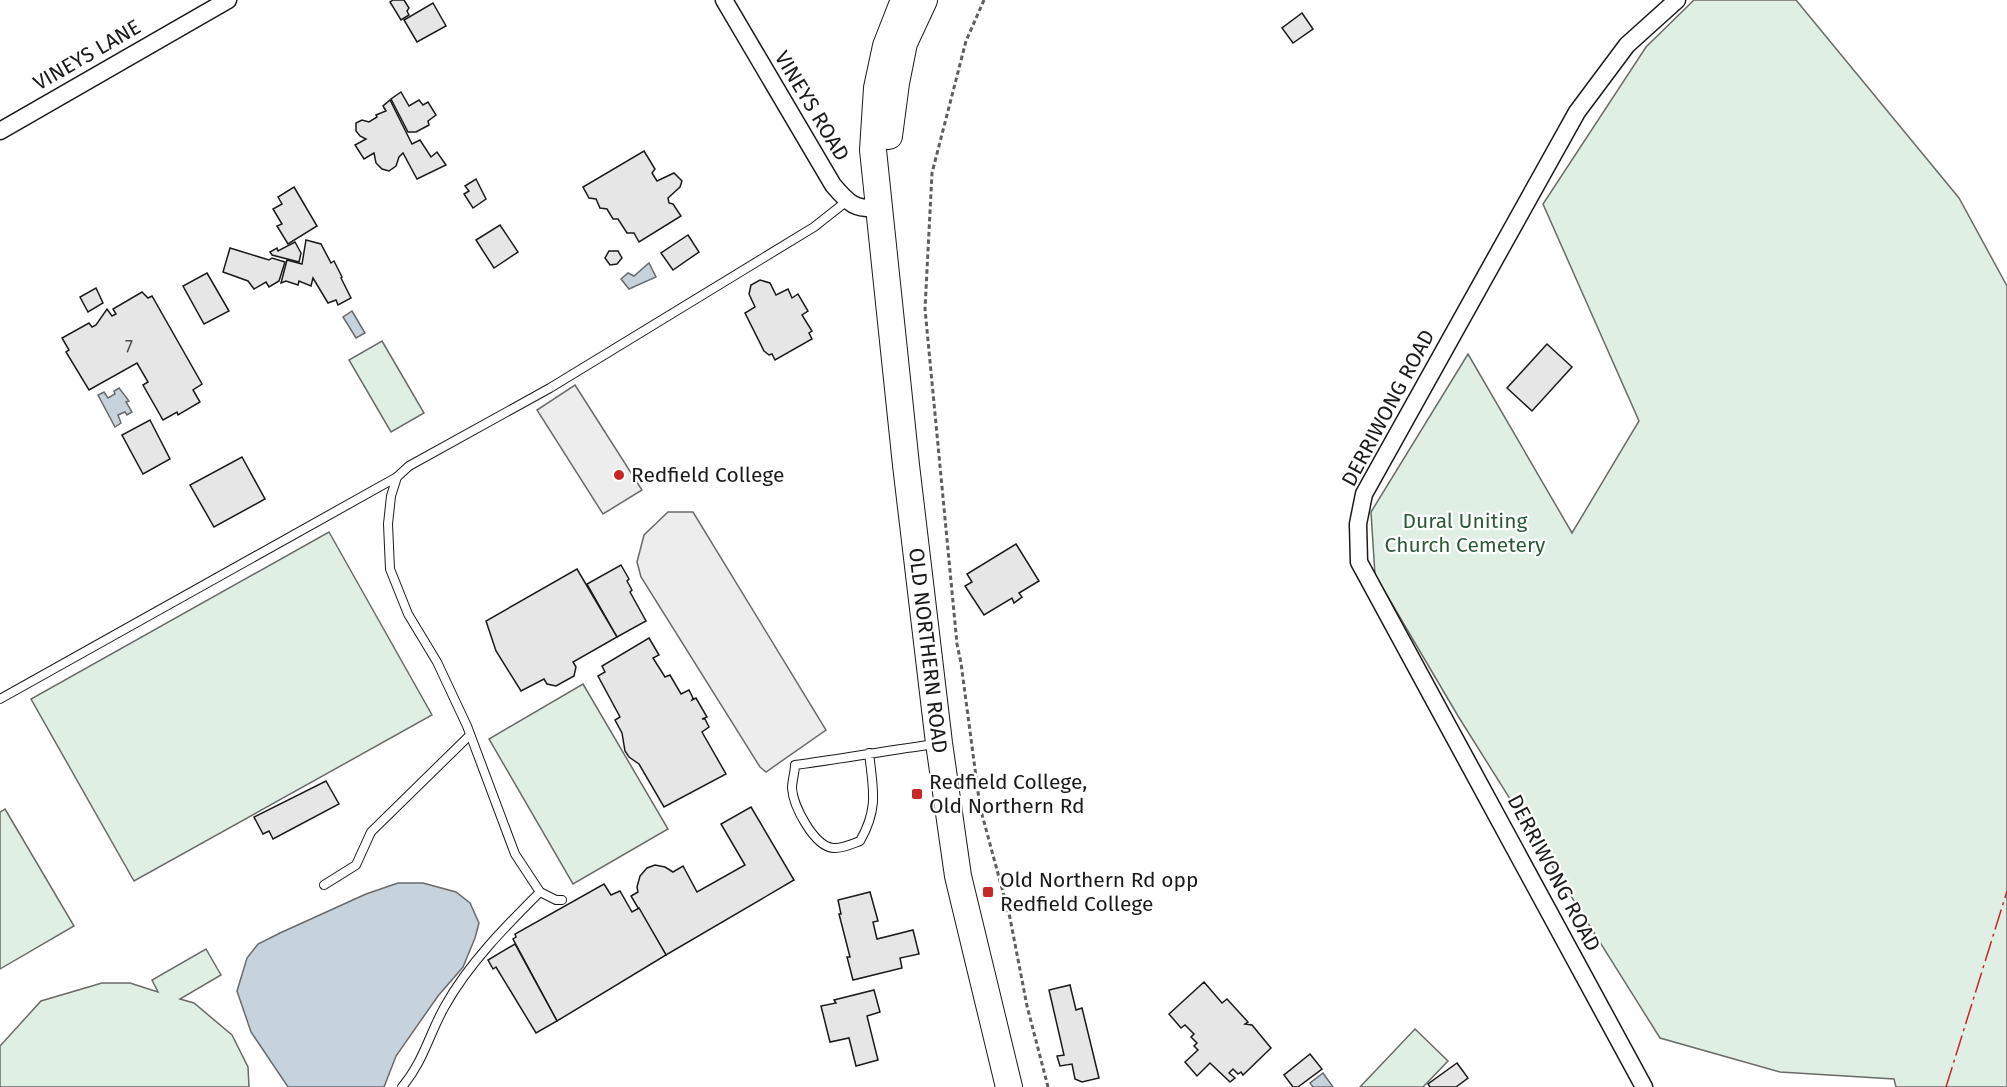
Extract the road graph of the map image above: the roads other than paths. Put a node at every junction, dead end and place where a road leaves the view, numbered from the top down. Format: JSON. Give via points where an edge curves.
{"nodes":[{"id":1,"x":228,"y":0,"type":"edge"},
{"id":2,"x":724,"y":0,"type":"edge"},
{"id":3,"x":904,"y":0,"type":"edge"},
{"id":4,"x":924,"y":0,"type":"edge"},
{"id":5,"x":1677,"y":0,"type":"edge"},
{"id":6,"x":0,"y":131,"type":"edge"},
{"id":7,"x":847,"y":201,"type":"junction"},
{"id":8,"x":880,"y":208,"type":"junction"},
{"id":9,"x":397,"y":477,"type":"junction"},
{"id":10,"x":0,"y":699,"type":"edge"},
{"id":11,"x":470,"y":735,"type":"junction"},
{"id":12,"x":939,"y":743,"type":"junction"},
{"id":13,"x":869,"y":753,"type":"junction"},
{"id":14,"x":324,"y":885,"type":"dead end"},
{"id":15,"x":540,"y":892,"type":"junction"},
{"id":16,"x":562,"y":900,"type":"dead end"},
{"id":17,"x":402,"y":1087,"type":"edge"},
{"id":18,"x":1009,"y":1087,"type":"edge"},
{"id":19,"x":1644,"y":1087,"type":"edge"}],
"edges":[{"from":1,"to":6,"type":"street","name":"VINEYS LANE"},
{"from":2,"to":7,"type":"street","name":"VINEYS ROAD","via":[[804,138]]},
{"from":3,"to":8,"type":"main road","name":"OLD NORTHERN ROAD","via":[[886,46],[877,88],[873,150]]},
{"from":4,"to":8,"type":"main road","name":"OLD NORTHERN ROAD","via":[[904,43]]},
{"from":5,"to":19,"type":"street","name":"DERRIWONG ROAD","via":[[1628,45],[1577,112],[1364,494],[1358,524],[1359,562]]},
{"from":7,"to":8,"type":"street","via":[[862,209]]},
{"from":7,"to":9,"type":"lane","via":[[794,240],[550,388],[409,466]]},
{"from":8,"to":12,"type":"main road","name":"OLD NORTHERN ROAD"},
{"from":9,"to":10,"type":"lane"},
{"from":9,"to":11,"type":"lane","via":[[388,524],[390,569],[408,614],[437,662]]},
{"from":11,"to":14,"type":"lane","via":[[371,832],[356,865]]},
{"from":11,"to":15,"type":"lane","via":[[515,854]]},
{"from":12,"to":13,"type":"lane"},
{"from":12,"to":18,"type":"main road","name":"OLD NORTHERN ROAD","via":[[958,876]]},
{"from":13,"to":13,"type":"lane","via":[[874,801],[870,825],[861,841],[836,849],[826,847],[812,835],[794,801],[795,765]]},
{"from":15,"to":16,"type":"lane"},
{"from":15,"to":17,"type":"lane","via":[[466,975]]}]}
